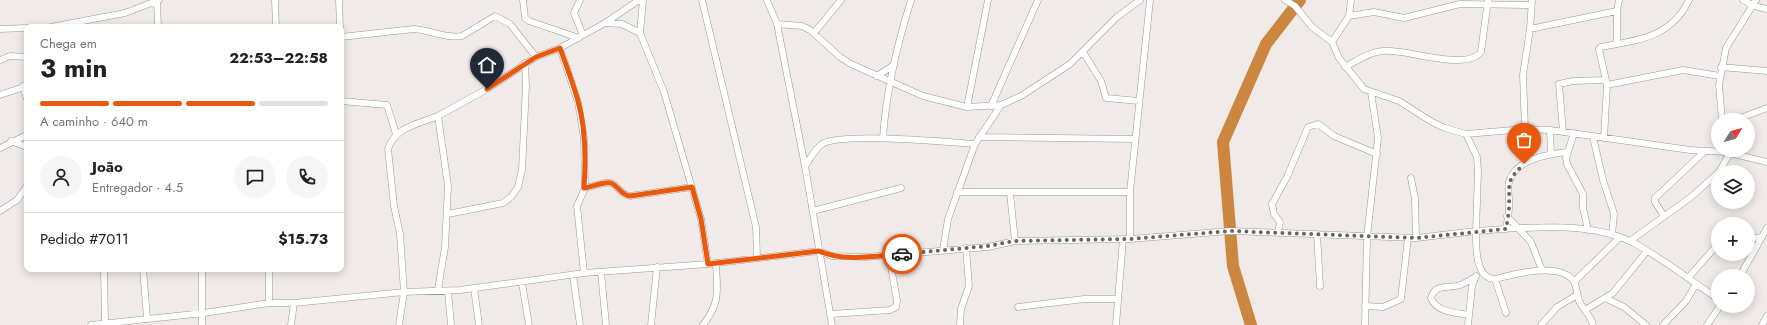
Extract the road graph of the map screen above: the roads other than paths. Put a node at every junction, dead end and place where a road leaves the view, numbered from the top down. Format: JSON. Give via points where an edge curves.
{"nodes":[{"id":1,"x":275,"y":0,"type":"edge"},
{"id":2,"x":339,"y":0,"type":"edge"},
{"id":3,"x":523,"y":0,"type":"edge"},
{"id":4,"x":580,"y":0,"type":"edge"},
{"id":5,"x":639,"y":0,"type":"edge"},
{"id":6,"x":643,"y":0,"type":"edge"},
{"id":7,"x":702,"y":0,"type":"edge"},
{"id":8,"x":767,"y":0,"type":"edge"},
{"id":9,"x":841,"y":0,"type":"edge"},
{"id":10,"x":911,"y":0,"type":"edge"},
{"id":11,"x":988,"y":0,"type":"edge"},
{"id":12,"x":1038,"y":0,"type":"edge"},
{"id":13,"x":1140,"y":0,"type":"edge"},
{"id":14,"x":1150,"y":0,"type":"edge"},
{"id":15,"x":1285,"y":0,"type":"edge"},
{"id":16,"x":1351,"y":0,"type":"edge"},
{"id":17,"x":1619,"y":0,"type":"edge"},
{"id":18,"x":1689,"y":0,"type":"edge"},
{"id":19,"x":1743,"y":0,"type":"edge"},
{"id":20,"x":158,"y":1,"type":"edge"},
{"id":21,"x":1488,"y":2,"type":"edge"},
{"id":22,"x":1532,"y":3,"type":"edge"},
{"id":23,"x":1755,"y":3,"type":"edge"},
{"id":24,"x":1767,"y":9,"type":"edge"},
{"id":25,"x":1617,"y":11,"type":"junction"},
{"id":26,"x":1349,"y":16,"type":"junction"},
{"id":27,"x":605,"y":23,"type":"junction"},
{"id":28,"x":67,"y":24,"type":"edge"},
{"id":29,"x":158,"y":24,"type":"edge"},
{"id":30,"x":276,"y":24,"type":"edge"},
{"id":31,"x":340,"y":24,"type":"edge"},
{"id":32,"x":777,"y":24,"type":"junction"},
{"id":33,"x":24,"y":28,"type":"edge"},
{"id":34,"x":0,"y":29,"type":"edge"},
{"id":35,"x":1530,"y":29,"type":"junction"},
{"id":36,"x":640,"y":33,"type":"junction"},
{"id":37,"x":814,"y":33,"type":"junction"},
{"id":38,"x":581,"y":36,"type":"junction"},
{"id":39,"x":344,"y":38,"type":"edge"},
{"id":40,"x":1332,"y":42,"type":"junction"},
{"id":41,"x":1617,"y":44,"type":"junction"},
{"id":42,"x":560,"y":48,"type":"junction"},
{"id":43,"x":1084,"y":52,"type":"junction"},
{"id":44,"x":24,"y":57,"type":"edge"},
{"id":45,"x":536,"y":57,"type":"junction"},
{"id":46,"x":0,"y":60,"type":"edge"},
{"id":47,"x":526,"y":63,"type":"junction"},
{"id":48,"x":894,"y":65,"type":"junction"},
{"id":49,"x":1346,"y":67,"type":"junction"},
{"id":50,"x":1721,"y":67,"type":"junction"},
{"id":51,"x":1767,"y":71,"type":"edge"},
{"id":52,"x":878,"y":76,"type":"junction"},
{"id":53,"x":1720,"y":76,"type":"junction"},
{"id":54,"x":890,"y":82,"type":"junction"},
{"id":55,"x":1606,"y":83,"type":"junction"},
{"id":56,"x":24,"y":86,"type":"edge"},
{"id":57,"x":1371,"y":92,"type":"junction"},
{"id":58,"x":0,"y":95,"type":"edge"},
{"id":59,"x":344,"y":101,"type":"edge"},
{"id":60,"x":1139,"y":101,"type":"junction"},
{"id":61,"x":1001,"y":105,"type":"junction"},
{"id":62,"x":991,"y":106,"type":"junction"},
{"id":63,"x":966,"y":107,"type":"junction"},
{"id":64,"x":1767,"y":108,"type":"edge"},
{"id":65,"x":1721,"y":113,"type":"edge"},
{"id":66,"x":1754,"y":113,"type":"edge"},
{"id":67,"x":438,"y":116,"type":"junction"},
{"id":68,"x":1524,"y":129,"type":"junction"},
{"id":69,"x":1550,"y":130,"type":"junction"},
{"id":70,"x":1563,"y":132,"type":"junction"},
{"id":71,"x":1574,"y":133,"type":"junction"},
{"id":72,"x":396,"y":134,"type":"junction"},
{"id":73,"x":1466,"y":134,"type":"junction"},
{"id":74,"x":24,"y":136,"type":"edge"},
{"id":75,"x":1593,"y":136,"type":"junction"},
{"id":76,"x":979,"y":137,"type":"junction"},
{"id":77,"x":883,"y":138,"type":"junction"},
{"id":78,"x":1604,"y":138,"type":"junction"},
{"id":79,"x":1135,"y":140,"type":"junction"},
{"id":80,"x":11,"y":141,"type":"junction"},
{"id":81,"x":975,"y":144,"type":"junction"},
{"id":82,"x":24,"y":146,"type":"edge"},
{"id":83,"x":0,"y":148,"type":"edge"},
{"id":84,"x":1705,"y":151,"type":"junction"},
{"id":85,"x":1711,"y":151,"type":"edge"},
{"id":86,"x":1568,"y":152,"type":"junction"},
{"id":87,"x":1377,"y":154,"type":"junction"},
{"id":88,"x":1551,"y":154,"type":"junction"},
{"id":89,"x":1749,"y":157,"type":"edge"},
{"id":90,"x":1767,"y":162,"type":"edge"},
{"id":91,"x":805,"y":166,"type":"junction"},
{"id":92,"x":1411,"y":178,"type":"dead end"},
{"id":93,"x":1711,"y":180,"type":"edge"},
{"id":94,"x":692,"y":187,"type":"junction"},
{"id":95,"x":584,"y":188,"type":"junction"},
{"id":96,"x":901,"y":188,"type":"dead end"},
{"id":97,"x":24,"y":190,"type":"edge"},
{"id":98,"x":957,"y":192,"type":"junction"},
{"id":99,"x":1130,"y":192,"type":"junction"},
{"id":100,"x":1010,"y":193,"type":"junction"},
{"id":101,"x":0,"y":210,"type":"edge"},
{"id":102,"x":813,"y":211,"type":"junction"},
{"id":103,"x":448,"y":214,"type":"junction"},
{"id":104,"x":1507,"y":216,"type":"junction"},
{"id":105,"x":1664,"y":216,"type":"junction"},
{"id":106,"x":1518,"y":228,"type":"junction"},
{"id":107,"x":1767,"y":228,"type":"edge"},
{"id":108,"x":1506,"y":229,"type":"junction"},
{"id":109,"x":1588,"y":230,"type":"junction"},
{"id":110,"x":1476,"y":231,"type":"junction"},
{"id":111,"x":1278,"y":232,"type":"junction"},
{"id":112,"x":1317,"y":234,"type":"junction"},
{"id":113,"x":1612,"y":235,"type":"junction"},
{"id":114,"x":1367,"y":237,"type":"junction"},
{"id":115,"x":1762,"y":237,"type":"junction"},
{"id":116,"x":1408,"y":238,"type":"junction"},
{"id":117,"x":1416,"y":238,"type":"junction"},
{"id":118,"x":1619,"y":238,"type":"junction"},
{"id":119,"x":1755,"y":238,"type":"edge"},
{"id":120,"x":1123,"y":239,"type":"junction"},
{"id":121,"x":1130,"y":239,"type":"junction"},
{"id":122,"x":1015,"y":241,"type":"junction"},
{"id":123,"x":1630,"y":241,"type":"junction"},
{"id":124,"x":966,"y":248,"type":"junction"},
{"id":125,"x":943,"y":250,"type":"junction"},
{"id":126,"x":819,"y":251,"type":"junction"},
{"id":127,"x":1647,"y":251,"type":"junction"},
{"id":128,"x":1711,"y":252,"type":"edge"},
{"id":129,"x":889,"y":255,"type":"junction"},
{"id":130,"x":757,"y":258,"type":"junction"},
{"id":131,"x":716,"y":263,"type":"junction"},
{"id":132,"x":708,"y":264,"type":"junction"},
{"id":133,"x":657,"y":267,"type":"junction"},
{"id":134,"x":1744,"y":269,"type":"edge"},
{"id":135,"x":1542,"y":270,"type":"junction"},
{"id":136,"x":1481,"y":271,"type":"junction"},
{"id":137,"x":104,"y":272,"type":"edge"},
{"id":138,"x":143,"y":272,"type":"edge"},
{"id":139,"x":202,"y":272,"type":"edge"},
{"id":140,"x":269,"y":272,"type":"edge"},
{"id":141,"x":601,"y":272,"type":"junction"},
{"id":142,"x":584,"y":273,"type":"junction"},
{"id":143,"x":573,"y":275,"type":"junction"},
{"id":144,"x":1474,"y":278,"type":"junction"},
{"id":145,"x":1688,"y":278,"type":"junction"},
{"id":146,"x":1495,"y":279,"type":"junction"},
{"id":147,"x":1574,"y":282,"type":"junction"},
{"id":148,"x":522,"y":283,"type":"junction"},
{"id":149,"x":1696,"y":284,"type":"junction"},
{"id":150,"x":1320,"y":286,"type":"dead end"},
{"id":151,"x":474,"y":288,"type":"junction"},
{"id":152,"x":438,"y":290,"type":"junction"},
{"id":153,"x":448,"y":291,"type":"junction"},
{"id":154,"x":404,"y":292,"type":"junction"},
{"id":155,"x":1577,"y":294,"type":"junction"},
{"id":156,"x":1711,"y":294,"type":"edge"},
{"id":157,"x":1605,"y":298,"type":"junction"},
{"id":158,"x":1117,"y":299,"type":"junction"},
{"id":159,"x":269,"y":303,"type":"junction"},
{"id":160,"x":294,"y":303,"type":"junction"},
{"id":161,"x":1366,"y":306,"type":"junction"},
{"id":162,"x":1018,"y":307,"type":"dead end"},
{"id":163,"x":1585,"y":310,"type":"junction"},
{"id":164,"x":204,"y":313,"type":"junction"},
{"id":165,"x":1506,"y":313,"type":"dead end"},
{"id":166,"x":1715,"y":313,"type":"edge"},
{"id":167,"x":831,"y":314,"type":"junction"},
{"id":168,"x":1469,"y":315,"type":"junction"},
{"id":169,"x":1767,"y":316,"type":"edge"},
{"id":170,"x":147,"y":318,"type":"junction"},
{"id":171,"x":105,"y":324,"type":"junction"},
{"id":172,"x":114,"y":324,"type":"edge"},
{"id":173,"x":91,"y":325,"type":"edge"},
{"id":174,"x":202,"y":325,"type":"edge"},
{"id":175,"x":291,"y":325,"type":"edge"},
{"id":176,"x":399,"y":325,"type":"edge"},
{"id":177,"x":452,"y":325,"type":"edge"},
{"id":178,"x":479,"y":325,"type":"edge"},
{"id":179,"x":529,"y":325,"type":"edge"},
{"id":180,"x":580,"y":325,"type":"edge"},
{"id":181,"x":606,"y":325,"type":"edge"},
{"id":182,"x":651,"y":325,"type":"edge"},
{"id":183,"x":703,"y":325,"type":"edge"},
{"id":184,"x":832,"y":325,"type":"edge"},
{"id":185,"x":960,"y":325,"type":"edge"},
{"id":186,"x":1116,"y":325,"type":"edge"},
{"id":187,"x":1365,"y":325,"type":"edge"},
{"id":188,"x":1468,"y":325,"type":"edge"},
{"id":189,"x":1541,"y":325,"type":"edge"},
{"id":190,"x":1593,"y":325,"type":"edge"},
{"id":191,"x":1646,"y":325,"type":"edge"},
{"id":192,"x":1663,"y":325,"type":"edge"},
{"id":193,"x":1707,"y":325,"type":"edge"},
{"id":194,"x":1762,"y":325,"type":"edge"}],
"edges":[{"from":1,"to":30,"type":"street"},
{"from":2,"to":31,"type":"street"},
{"from":3,"to":38,"type":"street","via":[[525,18],[529,21]]},
{"from":4,"to":38,"type":"street","via":[[574,12]]},
{"from":5,"to":27,"type":"street"},
{"from":6,"to":36,"type":"street"},
{"from":7,"to":130,"type":"street","via":[[756,227]]},
{"from":8,"to":32,"type":"street"},
{"from":9,"to":37,"type":"street"},
{"from":10,"to":48,"type":"street"},
{"from":11,"to":63,"type":"street"},
{"from":12,"to":62,"type":"street"},
{"from":13,"to":43,"type":"street","via":[[1112,22]]},
{"from":14,"to":60,"type":"street"},
{"from":15,"to":40,"type":"street","via":[[1295,6],[1312,27]]},
{"from":16,"to":26,"type":"street"},
{"from":17,"to":25,"type":"street"},
{"from":18,"to":41,"type":"street","via":[[1680,16],[1666,28],[1644,39]]},
{"from":19,"to":23,"type":"street"},
{"from":20,"to":28,"type":"street","via":[[125,13]]},
{"from":20,"to":29,"type":"street"},
{"from":21,"to":22,"type":"street"},
{"from":21,"to":26,"type":"street","via":[[1460,4],[1404,18],[1374,12]]},
{"from":21,"to":49,"type":"street","via":[[1481,52],[1475,57],[1457,60],[1382,51],[1372,53]]},
{"from":22,"to":35,"type":"street"},
{"from":23,"to":24,"type":"street"},
{"from":23,"to":50,"type":"street","via":[[1726,48]]},
{"from":25,"to":35,"type":"street"},
{"from":25,"to":41,"type":"street"},
{"from":26,"to":40,"type":"street"},
{"from":27,"to":36,"type":"street","via":[[622,24]]},
{"from":27,"to":38,"type":"street"},
{"from":32,"to":37,"type":"street","via":[[798,25]]},
{"from":32,"to":91,"type":"street"},
{"from":33,"to":34,"type":"street"},
{"from":35,"to":68,"type":"street","via":[[1523,75]]},
{"from":36,"to":94,"type":"street","via":[[664,92]]},
{"from":37,"to":52,"type":"street","via":[[840,57]]},
{"from":38,"to":42,"type":"street"},
{"from":39,"to":45,"type":"street","via":[[414,29],[456,37],[495,16],[510,24]]},
{"from":40,"to":49,"type":"street"},
{"from":41,"to":55,"type":"street","via":[[1599,49]]},
{"from":42,"to":45,"type":"street"},
{"from":42,"to":95,"type":"street","via":[[582,119],[586,158]]},
{"from":43,"to":60,"type":"street","via":[[1101,81],[1106,98]]},
{"from":43,"to":61,"type":"street","via":[[1041,84]]},
{"from":44,"to":46,"type":"street","via":[[10,56]]},
{"from":45,"to":47,"type":"street"},
{"from":47,"to":67,"type":"street","via":[[487,89]]},
{"from":47,"to":103,"type":"street","via":[[520,182],[511,197],[503,203]]},
{"from":48,"to":52,"type":"street"},
{"from":48,"to":54,"type":"street"},
{"from":49,"to":57,"type":"street","via":[[1358,83]]},
{"from":50,"to":51,"type":"street"},
{"from":50,"to":53,"type":"street"},
{"from":52,"to":54,"type":"street"},
{"from":53,"to":55,"type":"street","via":[[1683,70]]},
{"from":53,"to":65,"type":"street"},
{"from":54,"to":63,"type":"street","via":[[923,96]]},
{"from":54,"to":77,"type":"street"},
{"from":55,"to":70,"type":"street","via":[[1573,81],[1559,84]]},
{"from":55,"to":78,"type":"street"},
{"from":56,"to":58,"type":"street"},
{"from":57,"to":73,"type":"street","via":[[1398,101],[1432,122]]},
{"from":57,"to":87,"type":"street","via":[[1377,124]]},
{"from":59,"to":72,"type":"street","via":[[387,105]]},
{"from":60,"to":79,"type":"street"},
{"from":61,"to":62,"type":"street"},
{"from":61,"to":76,"type":"street"},
{"from":62,"to":63,"type":"street"},
{"from":64,"to":66,"type":"street"},
{"from":67,"to":72,"type":"street","via":[[402,129]]},
{"from":67,"to":103,"type":"street","via":[[448,186]]},
{"from":68,"to":69,"type":"street"},
{"from":68,"to":73,"type":"street"},
{"from":69,"to":70,"type":"street"},
{"from":69,"to":88,"type":"street"},
{"from":70,"to":71,"type":"street"},
{"from":71,"to":75,"type":"street"},
{"from":71,"to":86,"type":"street"},
{"from":72,"to":154,"type":"street","via":[[388,149],[394,206],[400,234]]},
{"from":73,"to":110,"type":"street","via":[[1477,157]]},
{"from":74,"to":80,"type":"street"},
{"from":75,"to":78,"type":"street"},
{"from":75,"to":113,"type":"street","via":[[1614,214]]},
{"from":76,"to":79,"type":"street"},
{"from":76,"to":81,"type":"street"},
{"from":77,"to":81,"type":"street"},
{"from":77,"to":91,"type":"street","via":[[827,142],[817,149]]},
{"from":78,"to":84,"type":"street"},
{"from":79,"to":99,"type":"street"},
{"from":80,"to":82,"type":"street"},
{"from":80,"to":83,"type":"street"},
{"from":81,"to":98,"type":"street"},
{"from":84,"to":85,"type":"street"},
{"from":84,"to":105,"type":"street","via":[[1655,198],[1654,202]]},
{"from":86,"to":88,"type":"street"},
{"from":86,"to":109,"type":"street","via":[[1568,168],[1583,194]]},
{"from":87,"to":111,"type":"street","via":[[1334,136],[1318,124],[1308,127],[1287,177],[1272,204],[1274,214],[1280,222]]},
{"from":87,"to":114,"type":"street"},
{"from":88,"to":104,"type":"street","via":[[1531,160],[1512,175],[1508,186]]},
{"from":89,"to":90,"type":"street"},
{"from":91,"to":102,"type":"street"},
{"from":92,"to":117,"type":"street","via":[[1415,199]]},
{"from":93,"to":105,"type":"street"},
{"from":94,"to":95,"type":"street","via":[[630,196],[621,193],[616,186],[609,183]]},
{"from":94,"to":132,"type":"street","via":[[701,219]]},
{"from":95,"to":142,"type":"street","via":[[578,206]]},
{"from":96,"to":102,"type":"street"},
{"from":97,"to":101,"type":"street","via":[[17,200]]},
{"from":98,"to":100,"type":"street"},
{"from":98,"to":125,"type":"street","via":[[948,219]]},
{"from":99,"to":100,"type":"street"},
{"from":99,"to":121,"type":"street"},
{"from":100,"to":122,"type":"street"},
{"from":102,"to":126,"type":"street"},
{"from":103,"to":152,"type":"street"},
{"from":104,"to":106,"type":"street"},
{"from":104,"to":108,"type":"street"},
{"from":105,"to":123,"type":"street"},
{"from":106,"to":108,"type":"street"},
{"from":106,"to":109,"type":"street","via":[[1549,226]]},
{"from":106,"to":135,"type":"street","via":[[1531,242]]},
{"from":107,"to":115,"type":"street"},
{"from":108,"to":110,"type":"street"},
{"from":109,"to":113,"type":"street"},
{"from":110,"to":117,"type":"street"},
{"from":110,"to":136,"type":"street"},
{"from":111,"to":112,"type":"street"},
{"from":111,"to":121,"type":"street","via":[[1230,231]]},
{"from":112,"to":114,"type":"street"},
{"from":112,"to":150,"type":"street"},
{"from":113,"to":118,"type":"street"},
{"from":114,"to":116,"type":"street"},
{"from":114,"to":161,"type":"street"},
{"from":115,"to":119,"type":"street"},
{"from":115,"to":134,"type":"street"},
{"from":116,"to":117,"type":"street"},
{"from":116,"to":161,"type":"street","via":[[1401,299],[1387,306]]},
{"from":118,"to":123,"type":"street"},
{"from":118,"to":147,"type":"street"},
{"from":120,"to":121,"type":"street"},
{"from":120,"to":122,"type":"street"},
{"from":120,"to":158,"type":"street"},
{"from":122,"to":124,"type":"street"},
{"from":123,"to":127,"type":"street"},
{"from":124,"to":125,"type":"street"},
{"from":124,"to":185,"type":"street","via":[[970,286],[961,309]]},
{"from":125,"to":129,"type":"street"},
{"from":126,"to":129,"type":"street","via":[[832,256]]},
{"from":126,"to":130,"type":"street"},
{"from":126,"to":167,"type":"street"},
{"from":127,"to":145,"type":"street"},
{"from":127,"to":157,"type":"street","via":[[1621,284]]},
{"from":128,"to":145,"type":"street"},
{"from":129,"to":167,"type":"street","via":[[896,307],[890,310]]},
{"from":130,"to":131,"type":"street"},
{"from":131,"to":132,"type":"street"},
{"from":131,"to":183,"type":"street","via":[[715,309]]},
{"from":132,"to":133,"type":"street"},
{"from":133,"to":141,"type":"street"},
{"from":133,"to":182,"type":"street"},
{"from":135,"to":146,"type":"street"},
{"from":135,"to":147,"type":"street","via":[[1558,271]]},
{"from":136,"to":144,"type":"street"},
{"from":136,"to":146,"type":"street","via":[[1490,279]]},
{"from":137,"to":171,"type":"street"},
{"from":138,"to":170,"type":"street"},
{"from":139,"to":164,"type":"street"},
{"from":140,"to":159,"type":"street"},
{"from":141,"to":142,"type":"street"},
{"from":141,"to":181,"type":"street"},
{"from":142,"to":143,"type":"street"},
{"from":143,"to":148,"type":"street"},
{"from":143,"to":180,"type":"street"},
{"from":144,"to":168,"type":"street"},
{"from":144,"to":168,"type":"street","via":[[1460,285],[1438,288],[1432,293],[1431,298],[1436,307]]},
{"from":145,"to":149,"type":"street"},
{"from":146,"to":165,"type":"street"},
{"from":147,"to":155,"type":"street"},
{"from":148,"to":151,"type":"street"},
{"from":148,"to":179,"type":"street"},
{"from":149,"to":156,"type":"street"},
{"from":149,"to":192,"type":"street","via":[[1686,301]]},
{"from":151,"to":153,"type":"street"},
{"from":151,"to":178,"type":"street"},
{"from":152,"to":153,"type":"street"},
{"from":152,"to":154,"type":"street"},
{"from":153,"to":177,"type":"street"},
{"from":154,"to":160,"type":"street"},
{"from":154,"to":176,"type":"street"},
{"from":155,"to":163,"type":"street"},
{"from":155,"to":189,"type":"street","via":[[1557,307]]},
{"from":157,"to":163,"type":"street"},
{"from":157,"to":191,"type":"street","via":[[1624,307]]},
{"from":158,"to":162,"type":"street","via":[[1084,299]]},
{"from":158,"to":186,"type":"street"},
{"from":159,"to":160,"type":"street"},
{"from":159,"to":164,"type":"street"},
{"from":160,"to":175,"type":"street"},
{"from":161,"to":187,"type":"street"},
{"from":163,"to":190,"type":"street"},
{"from":164,"to":170,"type":"street"},
{"from":164,"to":174,"type":"street"},
{"from":166,"to":193,"type":"street"},
{"from":167,"to":184,"type":"street"},
{"from":168,"to":188,"type":"street"},
{"from":169,"to":194,"type":"street"},
{"from":170,"to":172,"type":"street"},
{"from":171,"to":172,"type":"street"},
{"from":171,"to":173,"type":"street"}]}
